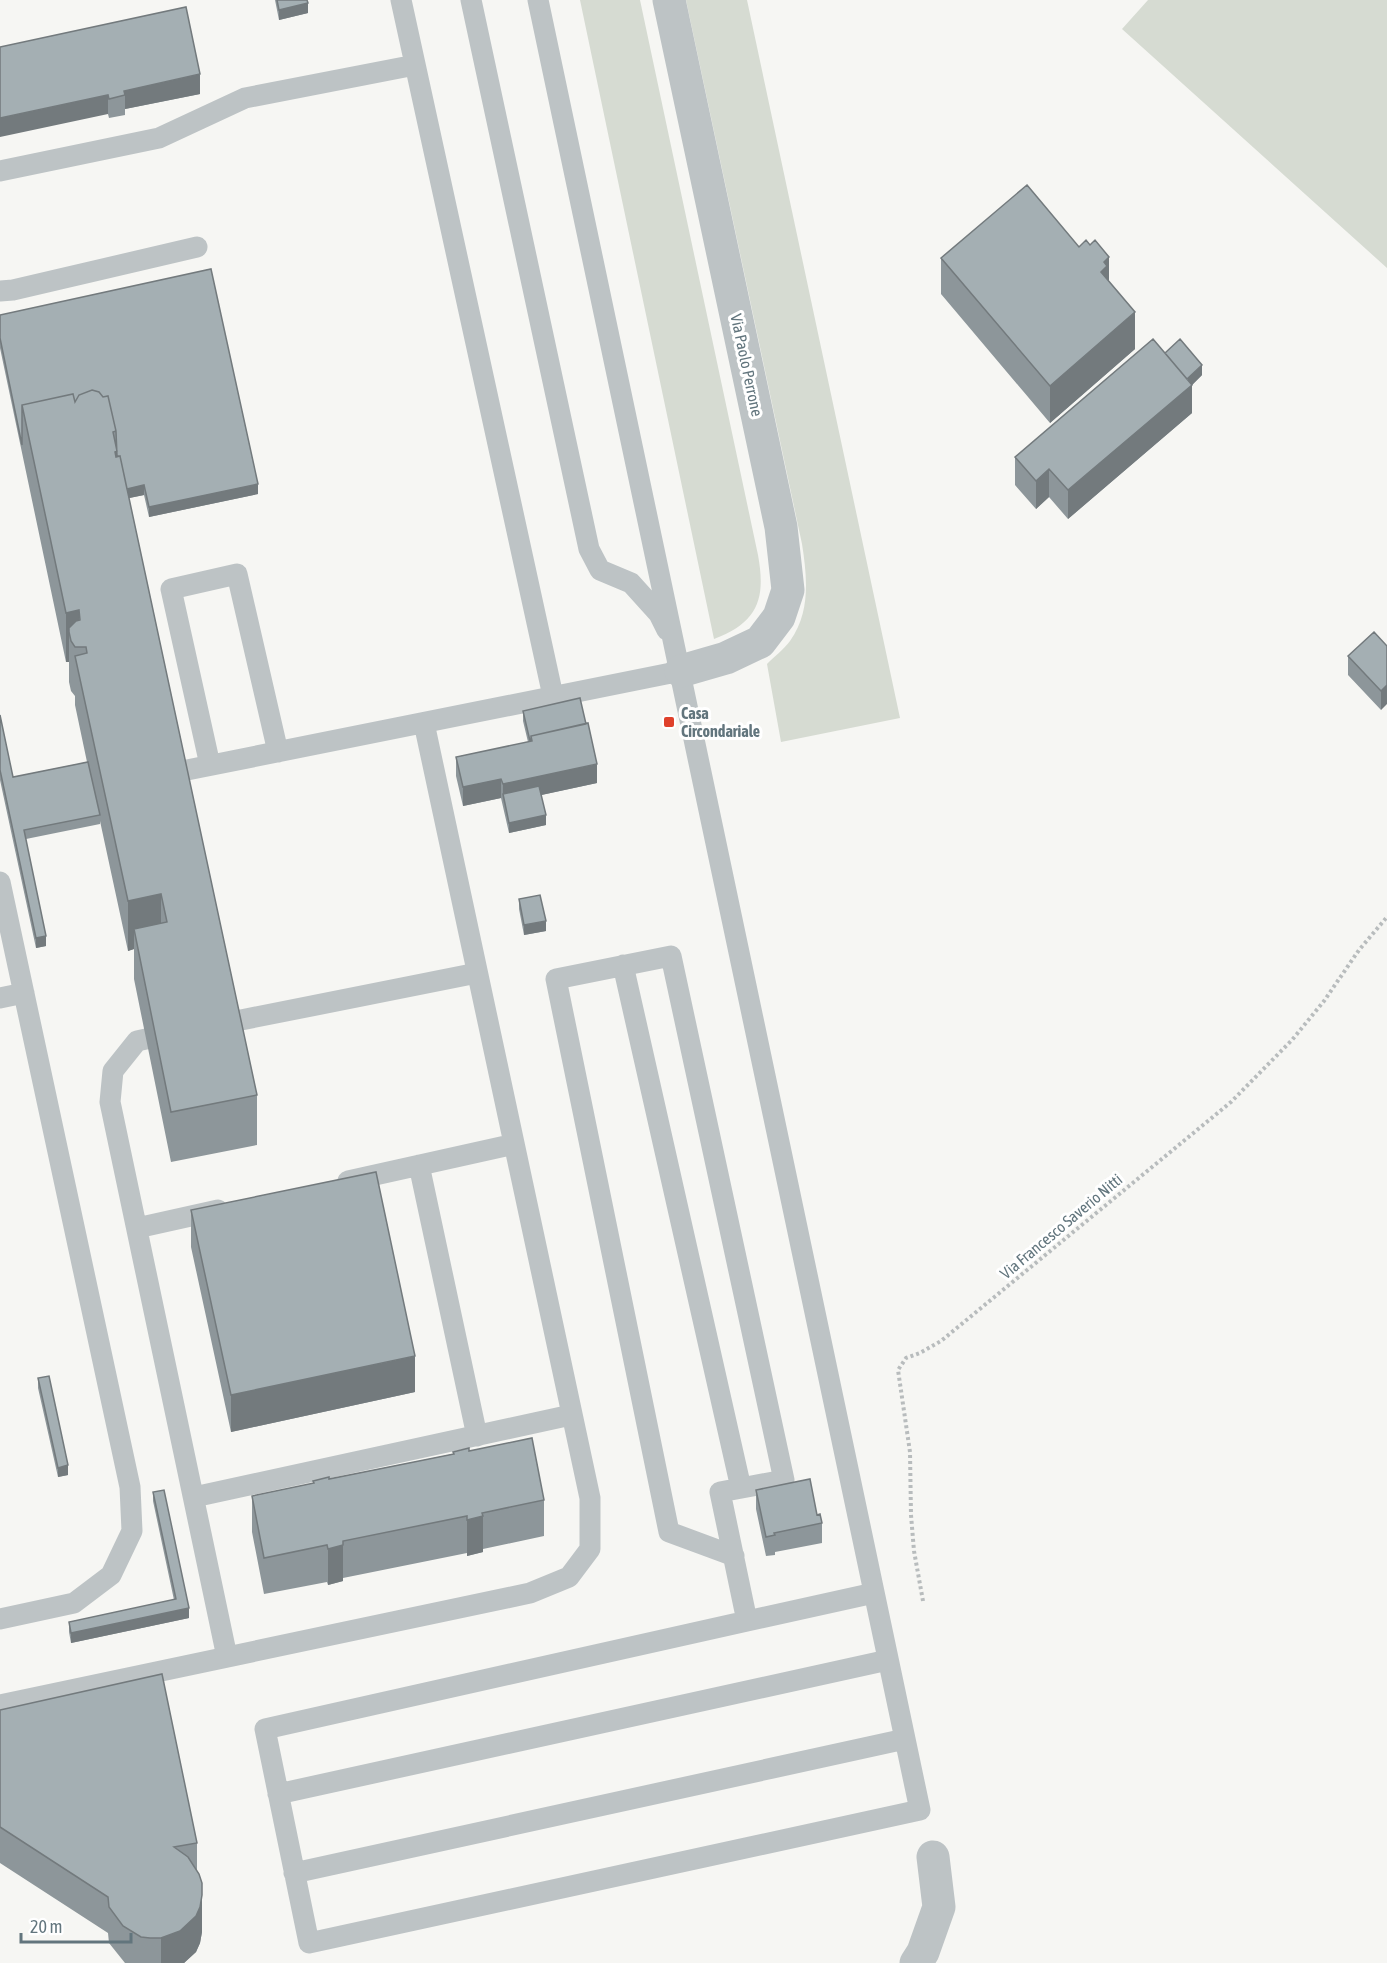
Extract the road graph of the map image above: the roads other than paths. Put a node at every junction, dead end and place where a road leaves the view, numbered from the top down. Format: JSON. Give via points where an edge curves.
{"nodes":[{"id":1,"x":401,"y":0,"type":"edge"},
{"id":2,"x":471,"y":0,"type":"edge"},
{"id":3,"x":538,"y":0,"type":"edge"},
{"id":4,"x":669,"y":0,"type":"edge"},
{"id":5,"x":415,"y":65,"type":"junction"},
{"id":6,"x":0,"y":171,"type":"edge"},
{"id":7,"x":197,"y":247,"type":"dead end"},
{"id":8,"x":0,"y":291,"type":"edge"},
{"id":9,"x":678,"y":657,"type":"junction"},
{"id":10,"x":553,"y":696,"type":"junction"},
{"id":11,"x":424,"y":723,"type":"junction"},
{"id":12,"x":278,"y":752,"type":"junction"},
{"id":13,"x":210,"y":765,"type":"junction"},
{"id":14,"x":177,"y":772,"type":"edge"},
{"id":15,"x":0,"y":882,"type":"edge"},
{"id":16,"x":623,"y":965,"type":"junction"},
{"id":17,"x":477,"y":973,"type":"junction"},
{"id":18,"x":24,"y":993,"type":"junction"},
{"id":19,"x":0,"y":998,"type":"edge"},
{"id":20,"x":231,"y":1022,"type":"edge"},
{"id":21,"x":146,"y":1039,"type":"edge"},
{"id":22,"x":514,"y":1144,"type":"junction"},
{"id":23,"x":419,"y":1166,"type":"junction"},
{"id":24,"x":329,"y":1186,"type":"edge"},
{"id":25,"x":238,"y":1206,"type":"edge"},
{"id":26,"x":137,"y":1228,"type":"junction"},
{"id":27,"x":572,"y":1415,"type":"junction"},
{"id":28,"x":477,"y":1436,"type":"junction"},
{"id":29,"x":741,"y":1488,"type":"junction"},
{"id":30,"x":194,"y":1497,"type":"junction"},
{"id":31,"x":734,"y":1556,"type":"junction"},
{"id":32,"x":874,"y":1593,"type":"junction"},
{"id":33,"x":0,"y":1619,"type":"edge"},
{"id":34,"x":747,"y":1621,"type":"junction"},
{"id":35,"x":227,"y":1657,"type":"junction"},
{"id":36,"x":888,"y":1660,"type":"junction"},
{"id":37,"x":0,"y":1706,"type":"edge"},
{"id":38,"x":905,"y":1739,"type":"junction"},
{"id":39,"x":279,"y":1794,"type":"junction"},
{"id":40,"x":933,"y":1857,"type":"dead end"},
{"id":41,"x":294,"y":1873,"type":"junction"},
{"id":42,"x":916,"y":1963,"type":"edge"}],
"edges":[{"from":1,"to":5,"type":"lane"},
{"from":2,"to":9,"type":"lane","via":[[589,549],[600,570],[631,583],[659,614]]},
{"from":3,"to":9,"type":"lane"},
{"from":4,"to":9,"type":"street","name":"Via Paolo Perrone","via":[[781,527],[788,590],[779,617],[760,642],[726,658]]},
{"from":5,"to":6,"type":"lane","via":[[245,98],[159,138]]},
{"from":5,"to":10,"type":"lane"},
{"from":7,"to":8,"type":"lane"},
{"from":9,"to":10,"type":"lane"},
{"from":9,"to":32,"type":"lane"},
{"from":10,"to":11,"type":"lane"},
{"from":11,"to":12,"type":"lane"},
{"from":11,"to":17,"type":"lane"},
{"from":12,"to":13,"type":"lane"},
{"from":12,"to":13,"type":"lane","via":[[237,574],[171,589]]},
{"from":13,"to":14,"type":"lane"},
{"from":15,"to":18,"type":"lane"},
{"from":16,"to":29,"type":"lane"},
{"from":16,"to":29,"type":"lane","via":[[671,956],[784,1480]]},
{"from":16,"to":31,"type":"lane","via":[[556,979],[669,1532]]},
{"from":17,"to":20,"type":"lane"},
{"from":17,"to":22,"type":"lane"},
{"from":18,"to":19,"type":"lane"},
{"from":18,"to":33,"type":"lane","via":[[130,1487],[132,1531],[111,1575],[74,1603]]},
{"from":21,"to":26,"type":"lane","via":[[137,1041],[113,1071],[110,1102]]},
{"from":22,"to":23,"type":"lane"},
{"from":22,"to":27,"type":"lane"},
{"from":23,"to":24,"type":"lane"},
{"from":23,"to":28,"type":"lane"},
{"from":25,"to":26,"type":"lane"},
{"from":26,"to":30,"type":"lane"},
{"from":27,"to":28,"type":"lane"},
{"from":27,"to":35,"type":"lane","via":[[590,1498],[590,1549],[569,1577],[530,1593]]},
{"from":28,"to":30,"type":"lane"},
{"from":29,"to":31,"type":"lane","via":[[720,1492]]},
{"from":30,"to":35,"type":"lane"},
{"from":31,"to":34,"type":"lane"},
{"from":32,"to":34,"type":"lane"},
{"from":32,"to":36,"type":"lane"},
{"from":34,"to":39,"type":"lane","via":[[265,1729]]},
{"from":35,"to":37,"type":"lane"},
{"from":36,"to":38,"type":"lane"},
{"from":36,"to":39,"type":"lane"},
{"from":38,"to":41,"type":"lane"},
{"from":38,"to":41,"type":"lane","via":[[920,1810],[309,1943]]},
{"from":39,"to":41,"type":"lane"},
{"from":40,"to":42,"type":"street","via":[[939,1907]]}]}
